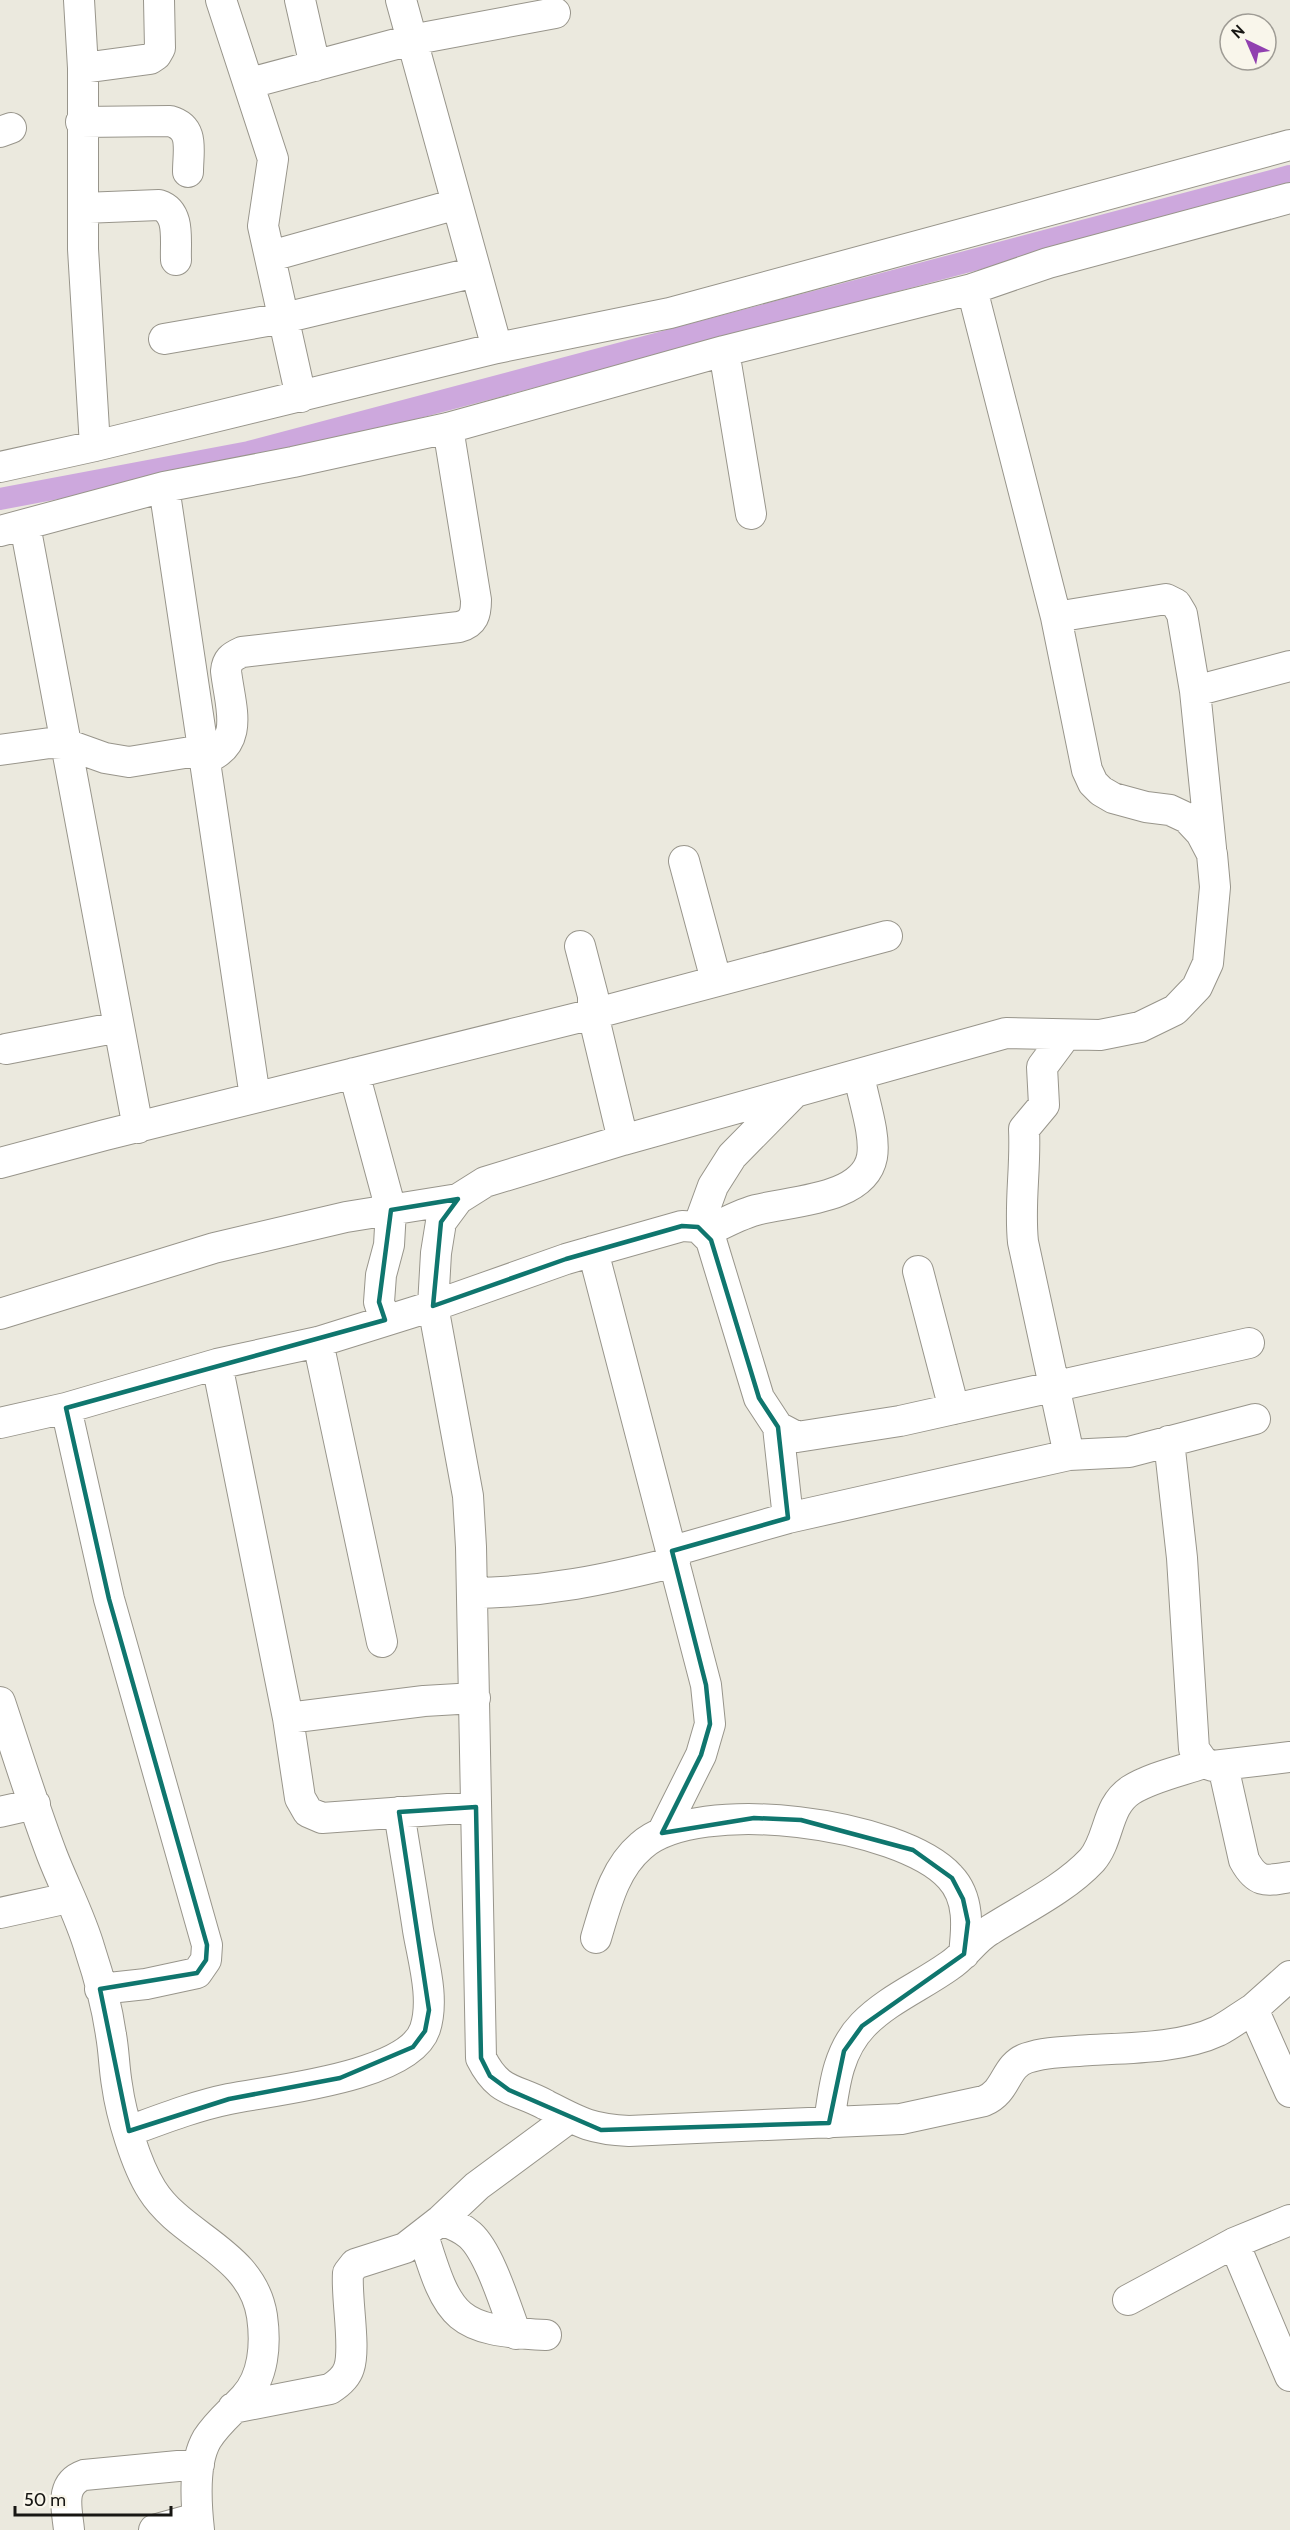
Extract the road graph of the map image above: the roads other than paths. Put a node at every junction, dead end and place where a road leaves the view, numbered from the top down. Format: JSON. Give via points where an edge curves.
{"nodes":[{"id":1,"x":79,"y":0,"type":"edge"},
{"id":2,"x":159,"y":0,"type":"edge"},
{"id":3,"x":221,"y":0,"type":"edge"},
{"id":4,"x":401,"y":0,"type":"edge"},
{"id":5,"x":306,"y":1,"type":"edge"},
{"id":6,"x":555,"y":13,"type":"dead end"},
{"id":7,"x":411,"y":40,"type":"junction"},
{"id":8,"x":315,"y":66,"type":"junction"},
{"id":9,"x":82,"y":68,"type":"junction"},
{"id":10,"x":249,"y":83,"type":"junction"},
{"id":11,"x":81,"y":122,"type":"junction"},
{"id":12,"x":1290,"y":145,"type":"edge"},
{"id":13,"x":188,"y":172,"type":"dead end"},
{"id":14,"x":1290,"y":198,"type":"edge"},
{"id":15,"x":457,"y":204,"type":"junction"},
{"id":16,"x":83,"y":208,"type":"junction"},
{"id":17,"x":271,"y":256,"type":"junction"},
{"id":18,"x":176,"y":260,"type":"dead end"},
{"id":19,"x":476,"y":272,"type":"junction"},
{"id":20,"x":972,"y":290,"type":"junction"},
{"id":21,"x":284,"y":318,"type":"junction"},
{"id":22,"x":164,"y":339,"type":"dead end"},
{"id":23,"x":497,"y":348,"type":"junction"},
{"id":24,"x":724,"y":351,"type":"junction"},
{"id":25,"x":301,"y":397,"type":"junction"},
{"id":26,"x":448,"y":428,"type":"junction"},
{"id":27,"x":95,"y":446,"type":"junction"},
{"id":28,"x":0,"y":467,"type":"edge"},
{"id":29,"x":164,"y":487,"type":"junction"},
{"id":30,"x":751,"y":514,"type":"dead end"},
{"id":31,"x":13,"y":528,"type":"edge"},
{"id":32,"x":1056,"y":617,"type":"junction"},
{"id":33,"x":1290,"y":666,"type":"edge"},
{"id":34,"x":1195,"y":691,"type":"junction"},
{"id":35,"x":66,"y":744,"type":"junction"},
{"id":36,"x":0,"y":750,"type":"edge"},
{"id":37,"x":204,"y":755,"type":"junction"},
{"id":38,"x":1212,"y":854,"type":"junction"},
{"id":39,"x":684,"y":861,"type":"dead end"},
{"id":40,"x":887,"y":936,"type":"dead end"},
{"id":41,"x":579,"y":946,"type":"dead end"},
{"id":42,"x":716,"y":980,"type":"junction"},
{"id":43,"x":593,"y":1014,"type":"junction"},
{"id":44,"x":119,"y":1027,"type":"junction"},
{"id":45,"x":1065,"y":1036,"type":"junction"},
{"id":46,"x":6,"y":1049,"type":"dead end"},
{"id":47,"x":354,"y":1073,"type":"junction"},
{"id":48,"x":858,"y":1075,"type":"junction"},
{"id":49,"x":794,"y":1093,"type":"junction"},
{"id":50,"x":255,"y":1097,"type":"junction"},
{"id":51,"x":138,"y":1128,"type":"junction"},
{"id":52,"x":623,"y":1140,"type":"junction"},
{"id":53,"x":0,"y":1163,"type":"edge"},
{"id":54,"x":458,"y":1198,"type":"junction"},
{"id":55,"x":391,"y":1210,"type":"junction"},
{"id":56,"x":702,"y":1230,"type":"junction"},
{"id":57,"x":593,"y":1251,"type":"junction"},
{"id":58,"x":918,"y":1271,"type":"dead end"},
{"id":59,"x":433,"y":1306,"type":"junction"},
{"id":60,"x":0,"y":1314,"type":"edge"},
{"id":61,"x":385,"y":1320,"type":"junction"},
{"id":62,"x":318,"y":1342,"type":"junction"},
{"id":63,"x":1249,"y":1343,"type":"dead end"},
{"id":64,"x":217,"y":1364,"type":"junction"},
{"id":65,"x":1052,"y":1385,"type":"junction"},
{"id":66,"x":66,"y":1408,"type":"junction"},
{"id":67,"x":954,"y":1409,"type":"junction"},
{"id":68,"x":1255,"y":1419,"type":"dead end"},
{"id":69,"x":0,"y":1423,"type":"edge"},
{"id":70,"x":778,"y":1427,"type":"junction"},
{"id":71,"x":1169,"y":1441,"type":"junction"},
{"id":72,"x":1069,"y":1455,"type":"junction"},
{"id":73,"x":788,"y":1518,"type":"junction"},
{"id":74,"x":674,"y":1556,"type":"junction"},
{"id":75,"x":473,"y":1593,"type":"junction"},
{"id":76,"x":382,"y":1642,"type":"dead end"},
{"id":77,"x":475,"y":1698,"type":"junction"},
{"id":78,"x":0,"y":1702,"type":"edge"},
{"id":79,"x":288,"y":1718,"type":"junction"},
{"id":80,"x":1289,"y":1763,"type":"edge"},
{"id":81,"x":1213,"y":1765,"type":"junction"},
{"id":82,"x":35,"y":1804,"type":"junction"},
{"id":83,"x":476,"y":1807,"type":"junction"},
{"id":84,"x":0,"y":1812,"type":"edge"},
{"id":85,"x":399,"y":1812,"type":"junction"},
{"id":86,"x":662,"y":1833,"type":"junction"},
{"id":87,"x":1290,"y":1877,"type":"edge"},
{"id":88,"x":68,"y":1898,"type":"junction"},
{"id":89,"x":0,"y":1913,"type":"edge"},
{"id":90,"x":596,"y":1938,"type":"dead end"},
{"id":91,"x":964,"y":1954,"type":"junction"},
{"id":92,"x":1290,"y":1976,"type":"edge"},
{"id":93,"x":100,"y":1989,"type":"junction"},
{"id":94,"x":1252,"y":2009,"type":"junction"},
{"id":95,"x":1290,"y":2092,"type":"edge"},
{"id":96,"x":569,"y":2118,"type":"junction"},
{"id":97,"x":830,"y":2123,"type":"junction"},
{"id":98,"x":129,"y":2131,"type":"junction"},
{"id":99,"x":1290,"y":2220,"type":"edge"},
{"id":100,"x":432,"y":2228,"type":"junction"},
{"id":101,"x":1234,"y":2243,"type":"junction"},
{"id":102,"x":1128,"y":2300,"type":"dead end"},
{"id":103,"x":516,"y":2334,"type":"junction"},
{"id":104,"x":546,"y":2335,"type":"dead end"},
{"id":105,"x":1290,"y":2376,"type":"edge"},
{"id":106,"x":233,"y":2408,"type":"junction"},
{"id":107,"x":199,"y":2464,"type":"junction"},
{"id":108,"x":198,"y":2524,"type":"edge"},
{"id":109,"x":69,"y":2530,"type":"edge"},
{"id":110,"x":154,"y":2530,"type":"edge"}],
"edges":[{"from":1,"to":9,"type":"street"},
{"from":2,"to":9,"type":"street","via":[[160,48],[156,55]]},
{"from":3,"to":10,"type":"street"},
{"from":4,"to":7,"type":"street"},
{"from":5,"to":8,"type":"street"},
{"from":6,"to":7,"type":"street"},
{"from":7,"to":8,"type":"street"},
{"from":7,"to":15,"type":"street"},
{"from":8,"to":10,"type":"street"},
{"from":9,"to":11,"type":"street"},
{"from":10,"to":17,"type":"street","via":[[273,159],[263,226]]},
{"from":11,"to":13,"type":"street","via":[[179,124],[188,137]]},
{"from":11,"to":16,"type":"street"},
{"from":12,"to":23,"type":"street","via":[[670,313]]},
{"from":14,"to":20,"type":"street","via":[[1048,263]]},
{"from":15,"to":17,"type":"street"},
{"from":15,"to":19,"type":"street"},
{"from":16,"to":18,"type":"street","via":[[165,207],[174,220]]},
{"from":16,"to":27,"type":"street"},
{"from":17,"to":21,"type":"street"},
{"from":19,"to":21,"type":"street"},
{"from":19,"to":23,"type":"street"},
{"from":20,"to":24,"type":"street"},
{"from":20,"to":32,"type":"street"},
{"from":21,"to":22,"type":"street"},
{"from":21,"to":25,"type":"street"},
{"from":23,"to":25,"type":"street"},
{"from":24,"to":26,"type":"street"},
{"from":24,"to":30,"type":"street"},
{"from":25,"to":27,"type":"street"},
{"from":26,"to":29,"type":"street"},
{"from":26,"to":37,"type":"street","via":[[476,600],[472,620],[459,627],[233,656],[226,671],[233,728],[229,742],[222,751]]},
{"from":27,"to":28,"type":"street"},
{"from":29,"to":31,"type":"street"},
{"from":29,"to":37,"type":"street"},
{"from":31,"to":35,"type":"street"},
{"from":32,"to":34,"type":"street","via":[[1166,599],[1176,604],[1182,614]]},
{"from":32,"to":38,"type":"street","via":[[1084,758],[1093,783],[1113,798],[1170,810],[1187,818]]},
{"from":33,"to":34,"type":"street"},
{"from":34,"to":38,"type":"street"},
{"from":35,"to":36,"type":"street","via":[[50,742]]},
{"from":35,"to":37,"type":"street","via":[[129,762]]},
{"from":35,"to":44,"type":"street"},
{"from":37,"to":50,"type":"street"},
{"from":38,"to":45,"type":"street","via":[[1212,935],[1208,963],[1197,987],[1175,1010],[1140,1027],[1100,1035]]},
{"from":39,"to":42,"type":"street"},
{"from":40,"to":42,"type":"street"},
{"from":41,"to":43,"type":"street","via":[[593,996]]},
{"from":42,"to":43,"type":"street"},
{"from":43,"to":47,"type":"street"},
{"from":43,"to":52,"type":"street"},
{"from":44,"to":46,"type":"street"},
{"from":44,"to":51,"type":"street"},
{"from":45,"to":48,"type":"street","via":[[1006,1033]]},
{"from":45,"to":65,"type":"street","via":[[1042,1067],[1044,1105],[1024,1129],[1026,1161],[1020,1212]]},
{"from":47,"to":50,"type":"street"},
{"from":47,"to":55,"type":"street"},
{"from":48,"to":49,"type":"street"},
{"from":48,"to":56,"type":"street","via":[[872,1156],[857,1182],[842,1191],[755,1210]]},
{"from":49,"to":52,"type":"street"},
{"from":49,"to":56,"type":"street","via":[[732,1156],[713,1186]]},
{"from":50,"to":51,"type":"street"},
{"from":51,"to":53,"type":"street"},
{"from":52,"to":54,"type":"street","via":[[485,1182]]},
{"from":54,"to":55,"type":"street"},
{"from":54,"to":59,"type":"street","via":[[441,1222]]},
{"from":55,"to":60,"type":"street","via":[[214,1248]]},
{"from":55,"to":61,"type":"street","via":[[379,1302]]},
{"from":56,"to":57,"type":"street","via":[[682,1226]]},
{"from":56,"to":70,"type":"street","via":[[711,1240],[759,1398]]},
{"from":57,"to":59,"type":"street"},
{"from":57,"to":74,"type":"street"},
{"from":58,"to":67,"type":"street"},
{"from":59,"to":61,"type":"street"},
{"from":59,"to":75,"type":"street","via":[[468,1496]]},
{"from":61,"to":62,"type":"street"},
{"from":62,"to":64,"type":"street"},
{"from":62,"to":76,"type":"street"},
{"from":63,"to":65,"type":"street"},
{"from":64,"to":66,"type":"street"},
{"from":64,"to":79,"type":"street"},
{"from":65,"to":67,"type":"street"},
{"from":65,"to":72,"type":"street"},
{"from":66,"to":69,"type":"street"},
{"from":66,"to":93,"type":"street","via":[[109,1599],[207,1945],[206,1960],[197,1973]]},
{"from":67,"to":70,"type":"street","via":[[797,1437]]},
{"from":68,"to":71,"type":"street"},
{"from":70,"to":73,"type":"street"},
{"from":71,"to":72,"type":"street","via":[[1129,1452]]},
{"from":71,"to":81,"type":"street","via":[[1182,1558],[1194,1749]]},
{"from":72,"to":73,"type":"street"},
{"from":73,"to":74,"type":"street"},
{"from":74,"to":75,"type":"street","via":[[609,1579],[566,1587]]},
{"from":74,"to":86,"type":"street","via":[[706,1685],[710,1724],[701,1755]]},
{"from":75,"to":77,"type":"street"},
{"from":77,"to":79,"type":"street"},
{"from":77,"to":83,"type":"street"},
{"from":78,"to":82,"type":"street"},
{"from":79,"to":85,"type":"street","via":[[300,1798],[308,1812],[322,1818]]},
{"from":80,"to":81,"type":"street"},
{"from":81,"to":87,"type":"street","via":[[1251,1872],[1260,1879]]},
{"from":81,"to":91,"type":"street","via":[[1130,1790],[1112,1812],[1100,1849],[1092,1860],[1035,1903],[988,1931]]},
{"from":82,"to":84,"type":"street"},
{"from":82,"to":88,"type":"street"},
{"from":83,"to":85,"type":"street"},
{"from":83,"to":96,"type":"street","via":[[481,2058],[490,2076],[509,2090]]},
{"from":85,"to":98,"type":"street","via":[[429,2010],[425,2031],[413,2047],[340,2078],[229,2099]]},
{"from":86,"to":90,"type":"street","via":[[642,1845],[628,1860],[611,1889]]},
{"from":86,"to":91,"type":"street","via":[[688,1825],[754,1818],[801,1820],[913,1850],[952,1878],[963,1899],[968,1922]]},
{"from":88,"to":89,"type":"street"},
{"from":88,"to":93,"type":"street","via":[[90,1948]]},
{"from":91,"to":97,"type":"street","via":[[862,2026],[844,2051],[836,2076]]},
{"from":92,"to":94,"type":"street"},
{"from":93,"to":98,"type":"street","via":[[111,2034],[117,2088]]},
{"from":94,"to":95,"type":"street"},
{"from":94,"to":97,"type":"street","via":[[1217,2032],[1186,2041],[1025,2058],[1005,2077],[995,2096],[984,2101],[901,2119]]},
{"from":96,"to":97,"type":"street","via":[[601,2130],[629,2131]]},
{"from":96,"to":100,"type":"street","via":[[477,2186]]},
{"from":98,"to":106,"type":"street","via":[[152,2190],[169,2210],[235,2263],[262,2314],[261,2367],[256,2383]]},
{"from":99,"to":101,"type":"street"},
{"from":100,"to":103,"type":"street","via":[[465,2231],[483,2252]]},
{"from":100,"to":103,"type":"street","via":[[438,2283],[452,2307],[482,2328]]},
{"from":100,"to":106,"type":"street","via":[[405,2248],[355,2264],[348,2273],[351,2355],[342,2380],[330,2389]]},
{"from":101,"to":102,"type":"street"},
{"from":101,"to":105,"type":"street"},
{"from":103,"to":104,"type":"street"},
{"from":106,"to":107,"type":"street","via":[[206,2441]]},
{"from":107,"to":108,"type":"street"},
{"from":107,"to":109,"type":"street","via":[[76,2478],[66,2493]]},
{"from":108,"to":110,"type":"street"}]}
